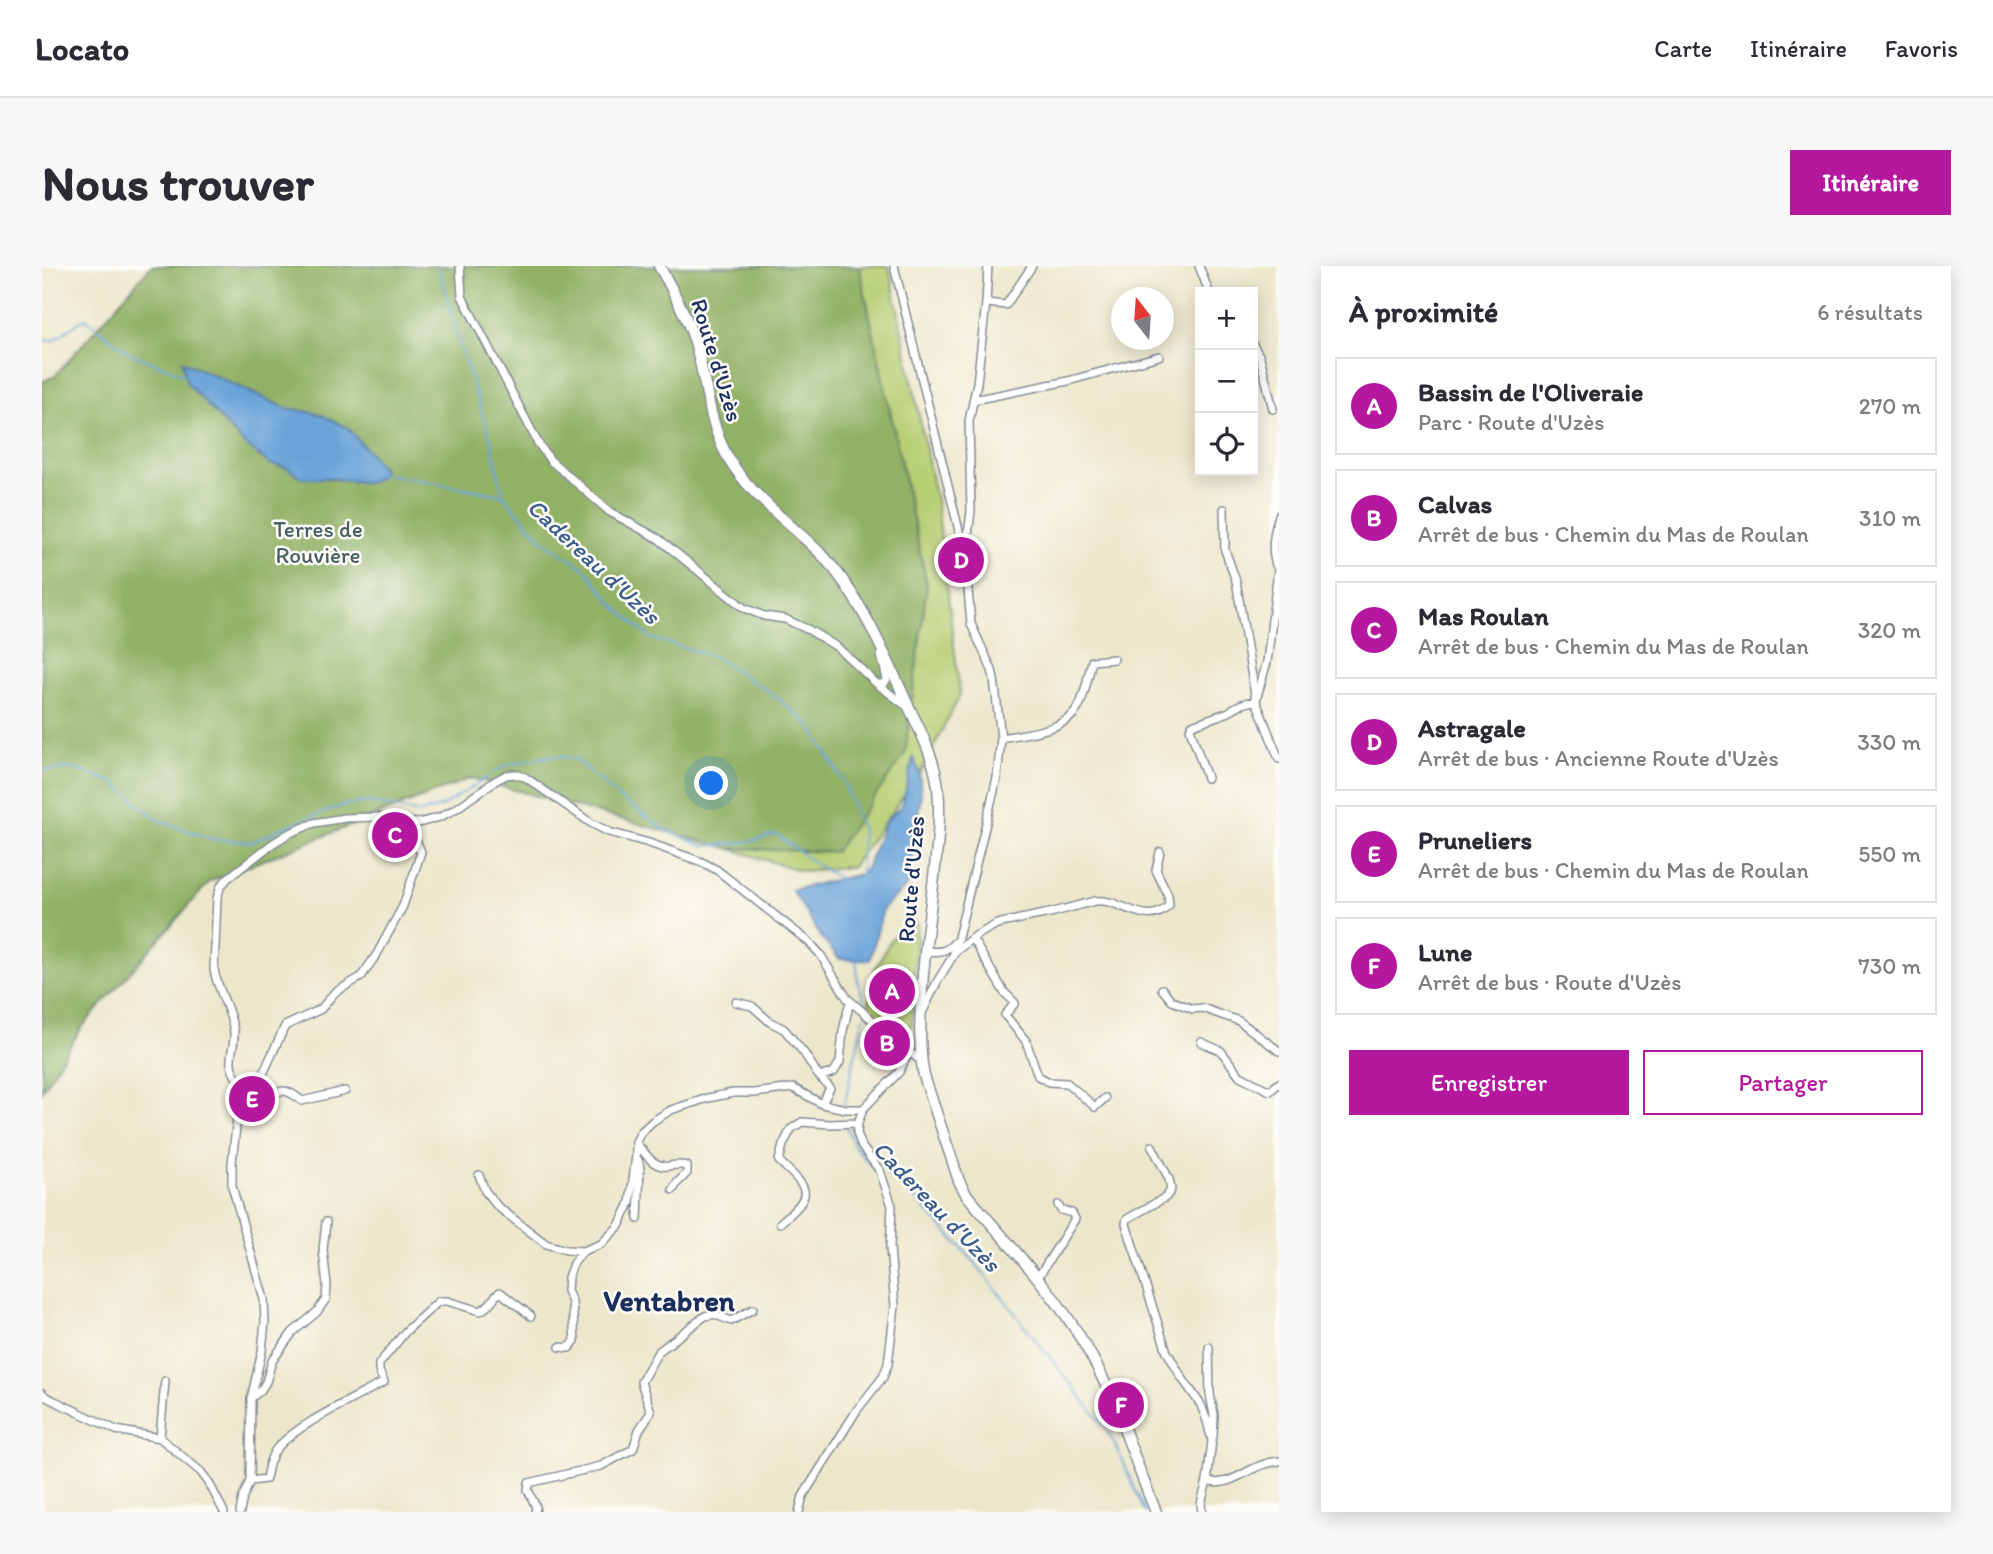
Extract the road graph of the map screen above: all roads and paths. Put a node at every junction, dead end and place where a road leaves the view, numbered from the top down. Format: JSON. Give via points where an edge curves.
{"nodes":[{"id":1,"x":460,"y":266,"type":"edge"},
{"id":2,"x":659,"y":266,"type":"edge"},
{"id":3,"x":894,"y":266,"type":"edge"},
{"id":4,"x":988,"y":266,"type":"edge"},
{"id":5,"x":1032,"y":266,"type":"edge"},
{"id":6,"x":1199,"y":266,"type":"edge"},
{"id":7,"x":1207,"y":287,"type":"edge"},
{"id":8,"x":986,"y":303,"type":"junction"},
{"id":9,"x":1256,"y":350,"type":"edge"},
{"id":10,"x":1159,"y":356,"type":"dead end"},
{"id":11,"x":973,"y":400,"type":"junction"},
{"id":12,"x":1273,"y":409,"type":"dead end"},
{"id":13,"x":1224,"y":509,"type":"dead end"},
{"id":14,"x":1279,"y":515,"type":"edge"},
{"id":15,"x":965,"y":555,"type":"junction"},
{"id":16,"x":879,"y":645,"type":"junction"},
{"id":17,"x":1114,"y":659,"type":"dead end"},
{"id":18,"x":877,"y":684,"type":"junction"},
{"id":19,"x":900,"y":688,"type":"junction"},
{"id":20,"x":887,"y":692,"type":"junction"},
{"id":21,"x":1256,"y":701,"type":"junction"},
{"id":22,"x":909,"y":708,"type":"junction"},
{"id":23,"x":1001,"y":738,"type":"junction"},
{"id":24,"x":1279,"y":759,"type":"edge"},
{"id":25,"x":1207,"y":778,"type":"dead end"},
{"id":26,"x":404,"y":822,"type":"junction"},
{"id":27,"x":1160,"y":852,"type":"dead end"},
{"id":28,"x":972,"y":938,"type":"junction"},
{"id":29,"x":957,"y":939,"type":"junction"},
{"id":30,"x":925,"y":951,"type":"junction"},
{"id":31,"x":938,"y":952,"type":"junction"},
{"id":32,"x":954,"y":954,"type":"junction"},
{"id":33,"x":947,"y":965,"type":"junction"},
{"id":34,"x":924,"y":966,"type":"junction"},
{"id":35,"x":942,"y":973,"type":"junction"},
{"id":36,"x":1162,"y":989,"type":"dead end"},
{"id":37,"x":850,"y":1001,"type":"junction"},
{"id":38,"x":736,"y":1002,"type":"dead end"},
{"id":39,"x":920,"y":1016,"type":"junction"},
{"id":40,"x":1201,"y":1042,"type":"dead end"},
{"id":41,"x":1279,"y":1051,"type":"edge"},
{"id":42,"x":909,"y":1052,"type":"junction"},
{"id":43,"x":920,"y":1060,"type":"junction"},
{"id":44,"x":821,"y":1077,"type":"junction"},
{"id":45,"x":1279,"y":1083,"type":"edge"},
{"id":46,"x":345,"y":1091,"type":"dead end"},
{"id":47,"x":252,"y":1095,"type":"junction"},
{"id":48,"x":1105,"y":1098,"type":"dead end"},
{"id":49,"x":822,"y":1104,"type":"junction"},
{"id":50,"x":863,"y":1109,"type":"junction"},
{"id":51,"x":858,"y":1123,"type":"junction"},
{"id":52,"x":636,"y":1142,"type":"junction"},
{"id":53,"x":1152,"y":1146,"type":"dead end"},
{"id":54,"x":636,"y":1156,"type":"junction"},
{"id":55,"x":479,"y":1175,"type":"dead end"},
{"id":56,"x":673,"y":1191,"type":"dead end"},
{"id":57,"x":1058,"y":1205,"type":"dead end"},
{"id":58,"x":638,"y":1219,"type":"dead end"},
{"id":59,"x":326,"y":1222,"type":"dead end"},
{"id":60,"x":780,"y":1223,"type":"dead end"},
{"id":61,"x":583,"y":1251,"type":"junction"},
{"id":62,"x":1037,"y":1279,"type":"junction"},
{"id":63,"x":753,"y":1309,"type":"dead end"},
{"id":64,"x":531,"y":1316,"type":"dead end"},
{"id":65,"x":560,"y":1347,"type":"dead end"},
{"id":66,"x":1209,"y":1347,"type":"dead end"},
{"id":67,"x":165,"y":1381,"type":"dead end"},
{"id":68,"x":42,"y":1394,"type":"edge"},
{"id":69,"x":251,"y":1399,"type":"junction"},
{"id":70,"x":160,"y":1438,"type":"junction"},
{"id":71,"x":1212,"y":1441,"type":"junction"},
{"id":72,"x":1279,"y":1461,"type":"edge"},
{"id":73,"x":250,"y":1481,"type":"junction"},
{"id":74,"x":1207,"y":1482,"type":"junction"},
{"id":75,"x":224,"y":1512,"type":"edge"},
{"id":76,"x":240,"y":1512,"type":"edge"},
{"id":77,"x":536,"y":1512,"type":"edge"},
{"id":78,"x":799,"y":1512,"type":"edge"},
{"id":79,"x":1156,"y":1512,"type":"edge"},
{"id":80,"x":1202,"y":1512,"type":"edge"}],
"edges":[{"from":1,"to":18,"type":"street","via":[[462,296],[551,460],[610,512],[659,540],[744,608],[809,630],[837,647]]},
{"from":2,"to":16,"type":"main road","name":"Route d'Uzès","via":[[688,321],[726,454],[757,494],[843,581]]},
{"from":3,"to":15,"type":"street"},
{"from":4,"to":8,"type":"street"},
{"from":5,"to":8,"type":"street","via":[[1006,305]]},
{"from":6,"to":7,"type":"street"},
{"from":8,"to":11,"type":"street"},
{"from":9,"to":12,"type":"street"},
{"from":10,"to":11,"type":"street"},
{"from":11,"to":15,"type":"street","via":[[969,421],[971,511]]},
{"from":13,"to":21,"type":"street","via":[[1225,550],[1236,581]]},
{"from":14,"to":21,"type":"street","via":[[1267,662]]},
{"from":15,"to":23,"type":"street","via":[[971,624],[992,670]]},
{"from":16,"to":18,"type":"street","via":[[887,679]]},
{"from":16,"to":19,"type":"main road","name":"Route d'Uzès"},
{"from":17,"to":23,"type":"street","via":[[1092,661],[1080,706],[1069,720]]},
{"from":18,"to":19,"type":"street"},
{"from":18,"to":20,"type":"street"},
{"from":19,"to":20,"type":"street","via":[[896,693]]},
{"from":19,"to":22,"type":"main road","name":"Route d'Uzès"},
{"from":20,"to":22,"type":"street"},
{"from":21,"to":24,"type":"street"},
{"from":21,"to":25,"type":"street","via":[[1192,725]]},
{"from":22,"to":30,"type":"main road","name":"Route d'Uzès","via":[[930,752],[938,786],[939,826]]},
{"from":23,"to":29,"type":"street","via":[[997,778]]},
{"from":26,"to":37,"type":"street","via":[[440,817],[506,775],[525,777],[600,827],[717,870],[808,942]]},
{"from":26,"to":47,"type":"street","via":[[421,852],[403,906],[377,954],[361,977],[334,993],[321,1009],[285,1026]]},
{"from":26,"to":47,"type":"street","via":[[379,817],[314,823],[272,844],[221,886],[216,979],[233,1030],[231,1065]]},
{"from":27,"to":28,"type":"street","via":[[1156,870],[1168,895],[1165,910],[1140,914],[1095,901],[997,924]]},
{"from":28,"to":32,"type":"street"},
{"from":28,"to":48,"type":"street","via":[[1015,1003],[1005,1015],[1026,1041],[1038,1076],[1067,1083],[1095,1107]]},
{"from":29,"to":31,"type":"street","via":[[948,950]]},
{"from":29,"to":32,"type":"street"},
{"from":30,"to":31,"type":"street"},
{"from":30,"to":34,"type":"main road","name":"Route d'Uzès"},
{"from":31,"to":33,"type":"street"},
{"from":32,"to":33,"type":"street"},
{"from":33,"to":35,"type":"street"},
{"from":34,"to":35,"type":"street","via":[[933,974]]},
{"from":34,"to":39,"type":"main road","name":"Route d'Uzès"},
{"from":35,"to":39,"type":"street"},
{"from":36,"to":41,"type":"street","via":[[1172,1001],[1239,1021]]},
{"from":37,"to":42,"type":"street"},
{"from":37,"to":44,"type":"street","via":[[840,1062],[834,1072]]},
{"from":38,"to":44,"type":"street","via":[[752,1006],[784,1029]]},
{"from":39,"to":43,"type":"main road","name":"Route d'Uzès"},
{"from":40,"to":45,"type":"street","via":[[1221,1051],[1240,1076],[1270,1091]]},
{"from":42,"to":43,"type":"street"},
{"from":42,"to":50,"type":"street","via":[[899,1072]]},
{"from":43,"to":62,"type":"main road","name":"Route d'Uzès","via":[[959,1181]]},
{"from":44,"to":49,"type":"street","via":[[830,1088]]},
{"from":46,"to":47,"type":"street","via":[[302,1101],[285,1090],[257,1098]]},
{"from":47,"to":69,"type":"street","via":[[237,1118],[232,1163],[232,1186],[264,1299],[262,1351]]},
{"from":49,"to":50,"type":"street"},
{"from":49,"to":52,"type":"street","via":[[793,1088],[708,1098],[653,1121]]},
{"from":50,"to":51,"type":"street"},
{"from":51,"to":60,"type":"street","via":[[802,1122],[791,1129],[779,1161],[802,1184],[805,1197]]},
{"from":51,"to":78,"type":"street","via":[[862,1147],[881,1175],[892,1206],[895,1306],[888,1364],[803,1496]]},
{"from":52,"to":54,"type":"street"},
{"from":52,"to":56,"type":"street","via":[[657,1165],[687,1166]]},
{"from":53,"to":71,"type":"street","via":[[1171,1190],[1126,1224],[1167,1352],[1202,1405]]},
{"from":54,"to":58,"type":"street","via":[[640,1167]]},
{"from":54,"to":61,"type":"street","via":[[631,1203],[619,1226],[601,1244]]},
{"from":55,"to":61,"type":"street","via":[[498,1207],[546,1244]]},
{"from":57,"to":62,"type":"street","via":[[1075,1219]]},
{"from":59,"to":69,"type":"street","via":[[326,1299],[293,1332],[272,1361],[261,1390]]},
{"from":61,"to":65,"type":"street","via":[[573,1264],[567,1291],[575,1341],[569,1348]]},
{"from":62,"to":79,"type":"main road","name":"Route d'Uzès","via":[[1066,1314],[1114,1401]]},
{"from":63,"to":77,"type":"street","via":[[731,1321],[714,1314],[705,1317],[658,1352],[641,1382],[651,1412],[633,1449],[601,1466],[529,1483],[527,1490]]},
{"from":64,"to":73,"type":"street","via":[[500,1292],[480,1311],[439,1301],[379,1364],[384,1382],[291,1437],[276,1449],[266,1479]]},
{"from":66,"to":71,"type":"street"},
{"from":67,"to":70,"type":"street"},
{"from":68,"to":70,"type":"street","via":[[116,1430]]},
{"from":69,"to":73,"type":"street"},
{"from":70,"to":75,"type":"street","via":[[201,1472]]},
{"from":71,"to":74,"type":"street"},
{"from":72,"to":74,"type":"street","via":[[1216,1484]]},
{"from":73,"to":76,"type":"street"},
{"from":74,"to":80,"type":"street"}]}
